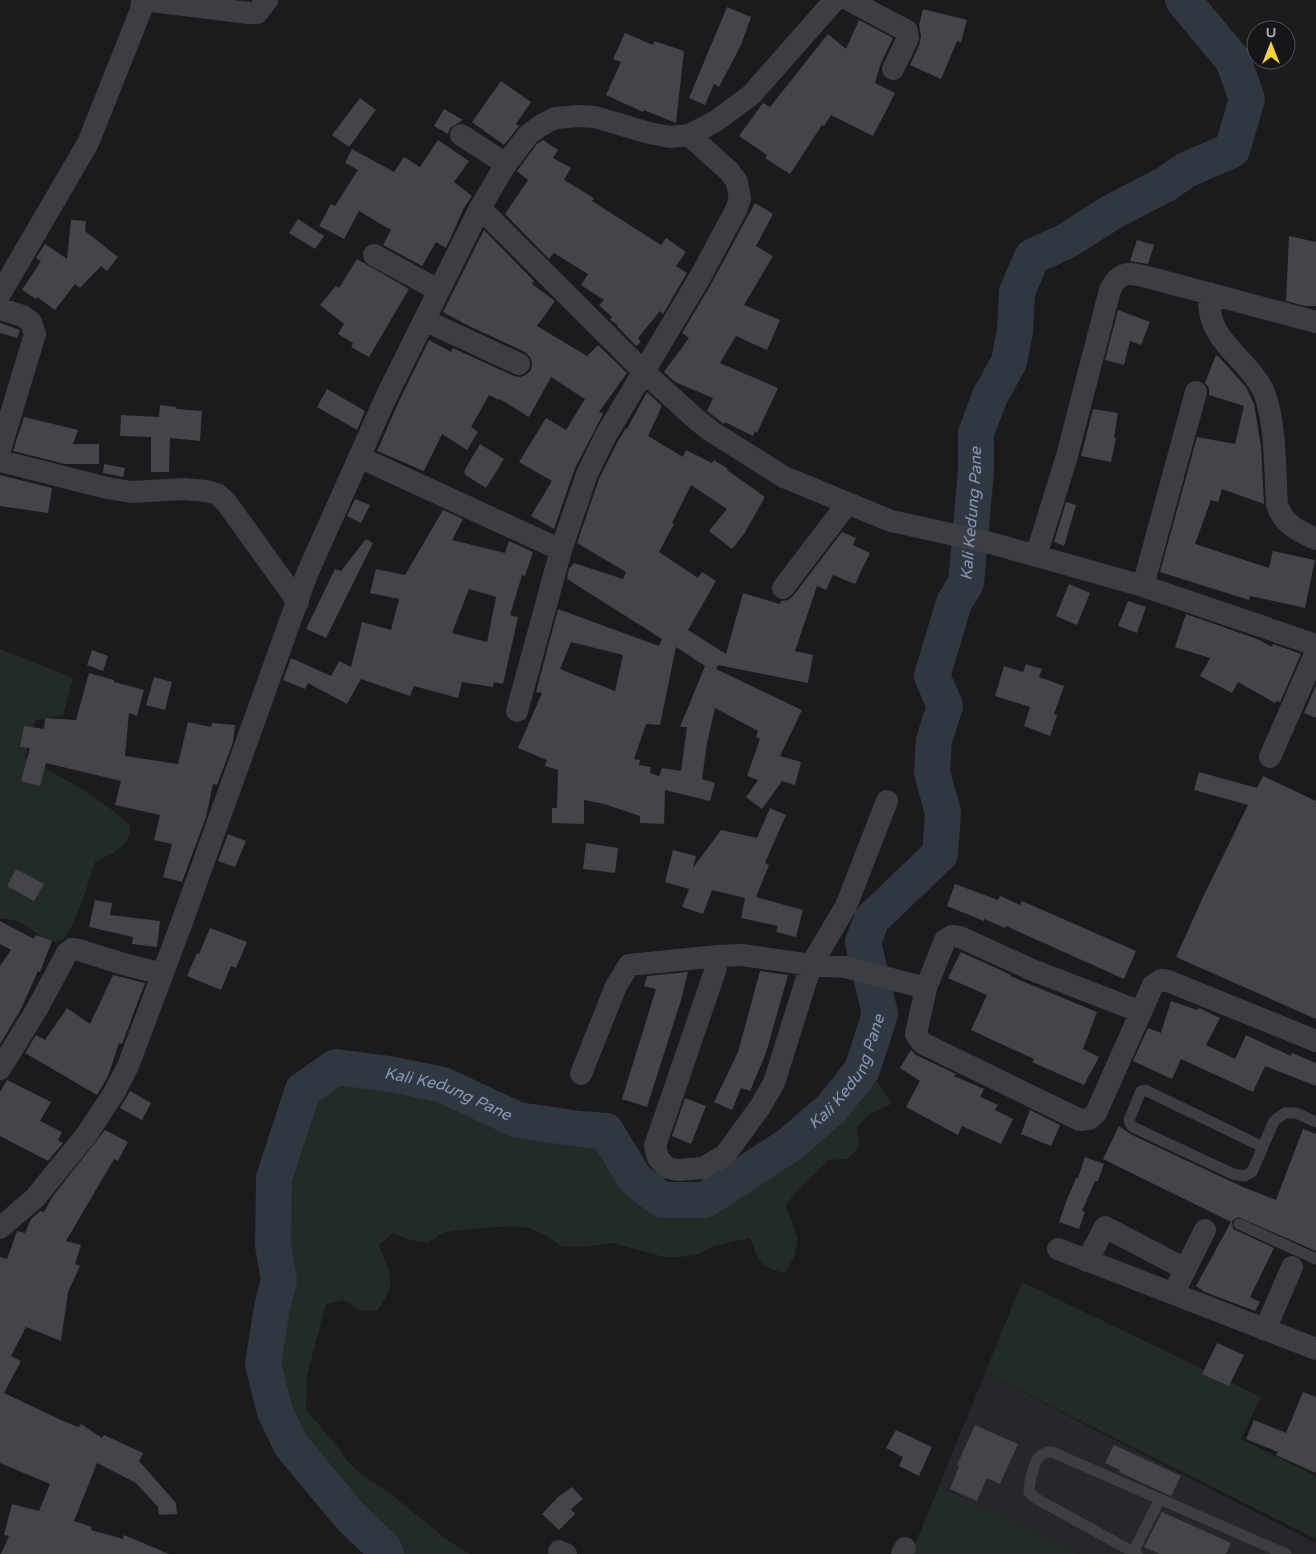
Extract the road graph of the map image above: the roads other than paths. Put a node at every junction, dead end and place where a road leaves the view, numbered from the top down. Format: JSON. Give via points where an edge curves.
{"nodes":[{"id":1,"x":143,"y":0,"type":"edge"},
{"id":2,"x":267,"y":0,"type":"edge"},
{"id":3,"x":835,"y":0,"type":"edge"},
{"id":4,"x":849,"y":0,"type":"edge"},
{"id":5,"x":893,"y":69,"type":"dead end"},
{"id":6,"x":461,"y":135,"type":"dead end"},
{"id":7,"x":689,"y":135,"type":"junction"},
{"id":8,"x":506,"y":164,"type":"junction"},
{"id":9,"x":480,"y":208,"type":"junction"},
{"id":10,"x":374,"y":255,"type":"dead end"},
{"id":11,"x":438,"y":290,"type":"junction"},
{"id":12,"x":1209,"y":293,"type":"junction"},
{"id":13,"x":0,"y":294,"type":"edge"},
{"id":14,"x":0,"y":309,"type":"edge"},
{"id":15,"x":424,"y":320,"type":"junction"},
{"id":16,"x":1316,"y":322,"type":"edge"},
{"id":17,"x":520,"y":364,"type":"dead end"},
{"id":18,"x":644,"y":372,"type":"junction"},
{"id":19,"x":1196,"y":392,"type":"dead end"},
{"id":20,"x":0,"y":450,"type":"edge"},
{"id":21,"x":359,"y":458,"type":"junction"},
{"id":22,"x":0,"y":461,"type":"edge"},
{"id":23,"x":847,"y":504,"type":"junction"},
{"id":24,"x":1316,"y":539,"type":"edge"},
{"id":25,"x":561,"y":550,"type":"junction"},
{"id":26,"x":1036,"y":556,"type":"junction"},
{"id":27,"x":1143,"y":586,"type":"junction"},
{"id":28,"x":783,"y":588,"type":"dead end"},
{"id":29,"x":298,"y":602,"type":"junction"},
{"id":30,"x":1316,"y":645,"type":"edge"},
{"id":31,"x":1316,"y":652,"type":"edge"},
{"id":32,"x":517,"y":711,"type":"dead end"},
{"id":33,"x":1270,"y":757,"type":"dead end"},
{"id":34,"x":886,"y":801,"type":"dead end"},
{"id":35,"x":718,"y":956,"type":"junction"},
{"id":36,"x":811,"y":966,"type":"junction"},
{"id":37,"x":162,"y":974,"type":"junction"},
{"id":38,"x":919,"y":986,"type":"junction"},
{"id":39,"x":1141,"y":1012,"type":"junction"},
{"id":40,"x":1316,"y":1041,"type":"edge"},
{"id":41,"x":0,"y":1069,"type":"edge"},
{"id":42,"x":581,"y":1074,"type":"dead end"},
{"id":43,"x":1316,"y":1122,"type":"edge"},
{"id":44,"x":1263,"y":1147,"type":"junction"},
{"id":45,"x":1239,"y":1224,"type":"dead end"},
{"id":46,"x":0,"y":1228,"type":"edge"},
{"id":47,"x":1205,"y":1230,"type":"dead end"},
{"id":48,"x":1058,"y":1249,"type":"dead end"},
{"id":49,"x":1316,"y":1259,"type":"edge"},
{"id":50,"x":1087,"y":1260,"type":"junction"},
{"id":51,"x":1292,"y":1267,"type":"dead end"},
{"id":52,"x":1186,"y":1269,"type":"junction"},
{"id":53,"x":1172,"y":1294,"type":"junction"},
{"id":54,"x":1265,"y":1330,"type":"junction"},
{"id":55,"x":1316,"y":1349,"type":"edge"},
{"id":56,"x":1160,"y":1499,"type":"junction"},
{"id":57,"x":1135,"y":1553,"type":"edge"},
{"id":58,"x":1286,"y":1554,"type":"edge"}],
"edges":[{"from":1,"to":2,"type":"street","via":[[249,13],[257,13]]},
{"from":1,"to":13,"type":"street","via":[[88,143]]},
{"from":3,"to":7,"type":"street","via":[[751,95],[716,121]]},
{"from":4,"to":5,"type":"street","via":[[907,31],[908,38]]},
{"from":6,"to":8,"type":"street"},
{"from":7,"to":8,"type":"street","via":[[670,137],[594,117],[555,118],[528,135]]},
{"from":7,"to":18,"type":"street","via":[[729,171],[737,182],[740,199],[699,279]]},
{"from":8,"to":9,"type":"street"},
{"from":9,"to":11,"type":"street"},
{"from":9,"to":18,"type":"street"},
{"from":10,"to":11,"type":"street"},
{"from":11,"to":15,"type":"street"},
{"from":12,"to":16,"type":"street"},
{"from":12,"to":24,"type":"street","via":[[1213,323],[1219,335],[1243,362],[1268,402],[1280,514],[1289,524]]},
{"from":12,"to":26,"type":"street","via":[[1136,274],[1127,274],[1114,282]]},
{"from":14,"to":20,"type":"street","via":[[23,316],[31,322],[35,334]]},
{"from":15,"to":17,"type":"street"},
{"from":15,"to":21,"type":"street"},
{"from":18,"to":23,"type":"street","via":[[711,431],[784,476]]},
{"from":18,"to":25,"type":"street","via":[[595,457]]},
{"from":19,"to":27,"type":"street"},
{"from":21,"to":25,"type":"street"},
{"from":21,"to":29,"type":"street","via":[[307,574]]},
{"from":22,"to":29,"type":"street","via":[[132,492],[184,489],[217,494]]},
{"from":23,"to":26,"type":"street","via":[[891,521]]},
{"from":23,"to":28,"type":"street"},
{"from":25,"to":32,"type":"street"},
{"from":26,"to":27,"type":"street"},
{"from":27,"to":30,"type":"street"},
{"from":29,"to":37,"type":"street"},
{"from":31,"to":33,"type":"street"},
{"from":34,"to":36,"type":"street","via":[[846,906]]},
{"from":35,"to":36,"type":"street","via":[[742,955]]},
{"from":35,"to":36,"type":"street","via":[[655,1146],[658,1158],[666,1167],[677,1170],[703,1168],[725,1155],[760,1107],[774,1083]]},
{"from":35,"to":42,"type":"street","via":[[629,966],[616,986]]},
{"from":36,"to":38,"type":"street","via":[[845,966]]},
{"from":37,"to":41,"type":"street","via":[[72,950],[67,953]]},
{"from":37,"to":46,"type":"street","via":[[128,1066],[114,1093],[87,1134],[35,1198]]},
{"from":38,"to":39,"type":"street","via":[[945,940],[952,936]]},
{"from":38,"to":39,"type":"street","via":[[916,1034],[922,1043],[1080,1120],[1089,1119],[1096,1113]]},
{"from":39,"to":40,"type":"street","via":[[1153,985],[1168,980]]},
{"from":43,"to":44,"type":"lane","via":[[1296,1113],[1285,1113],[1274,1121]]},
{"from":44,"to":44,"type":"lane","via":[[1146,1090],[1141,1091],[1129,1120],[1135,1128],[1233,1174],[1244,1176],[1252,1172]]},
{"from":45,"to":49,"type":"lane"},
{"from":47,"to":52,"type":"street"},
{"from":48,"to":50,"type":"street"},
{"from":50,"to":52,"type":"street","via":[[1105,1226]]},
{"from":50,"to":53,"type":"street"},
{"from":51,"to":54,"type":"street"},
{"from":52,"to":53,"type":"street"},
{"from":53,"to":54,"type":"street"},
{"from":54,"to":55,"type":"street"},
{"from":56,"to":57,"type":"lane"},
{"from":56,"to":57,"type":"lane","via":[[1052,1452],[1046,1452],[1037,1460],[1029,1484],[1029,1492],[1035,1498]]},
{"from":56,"to":58,"type":"lane"}]}
